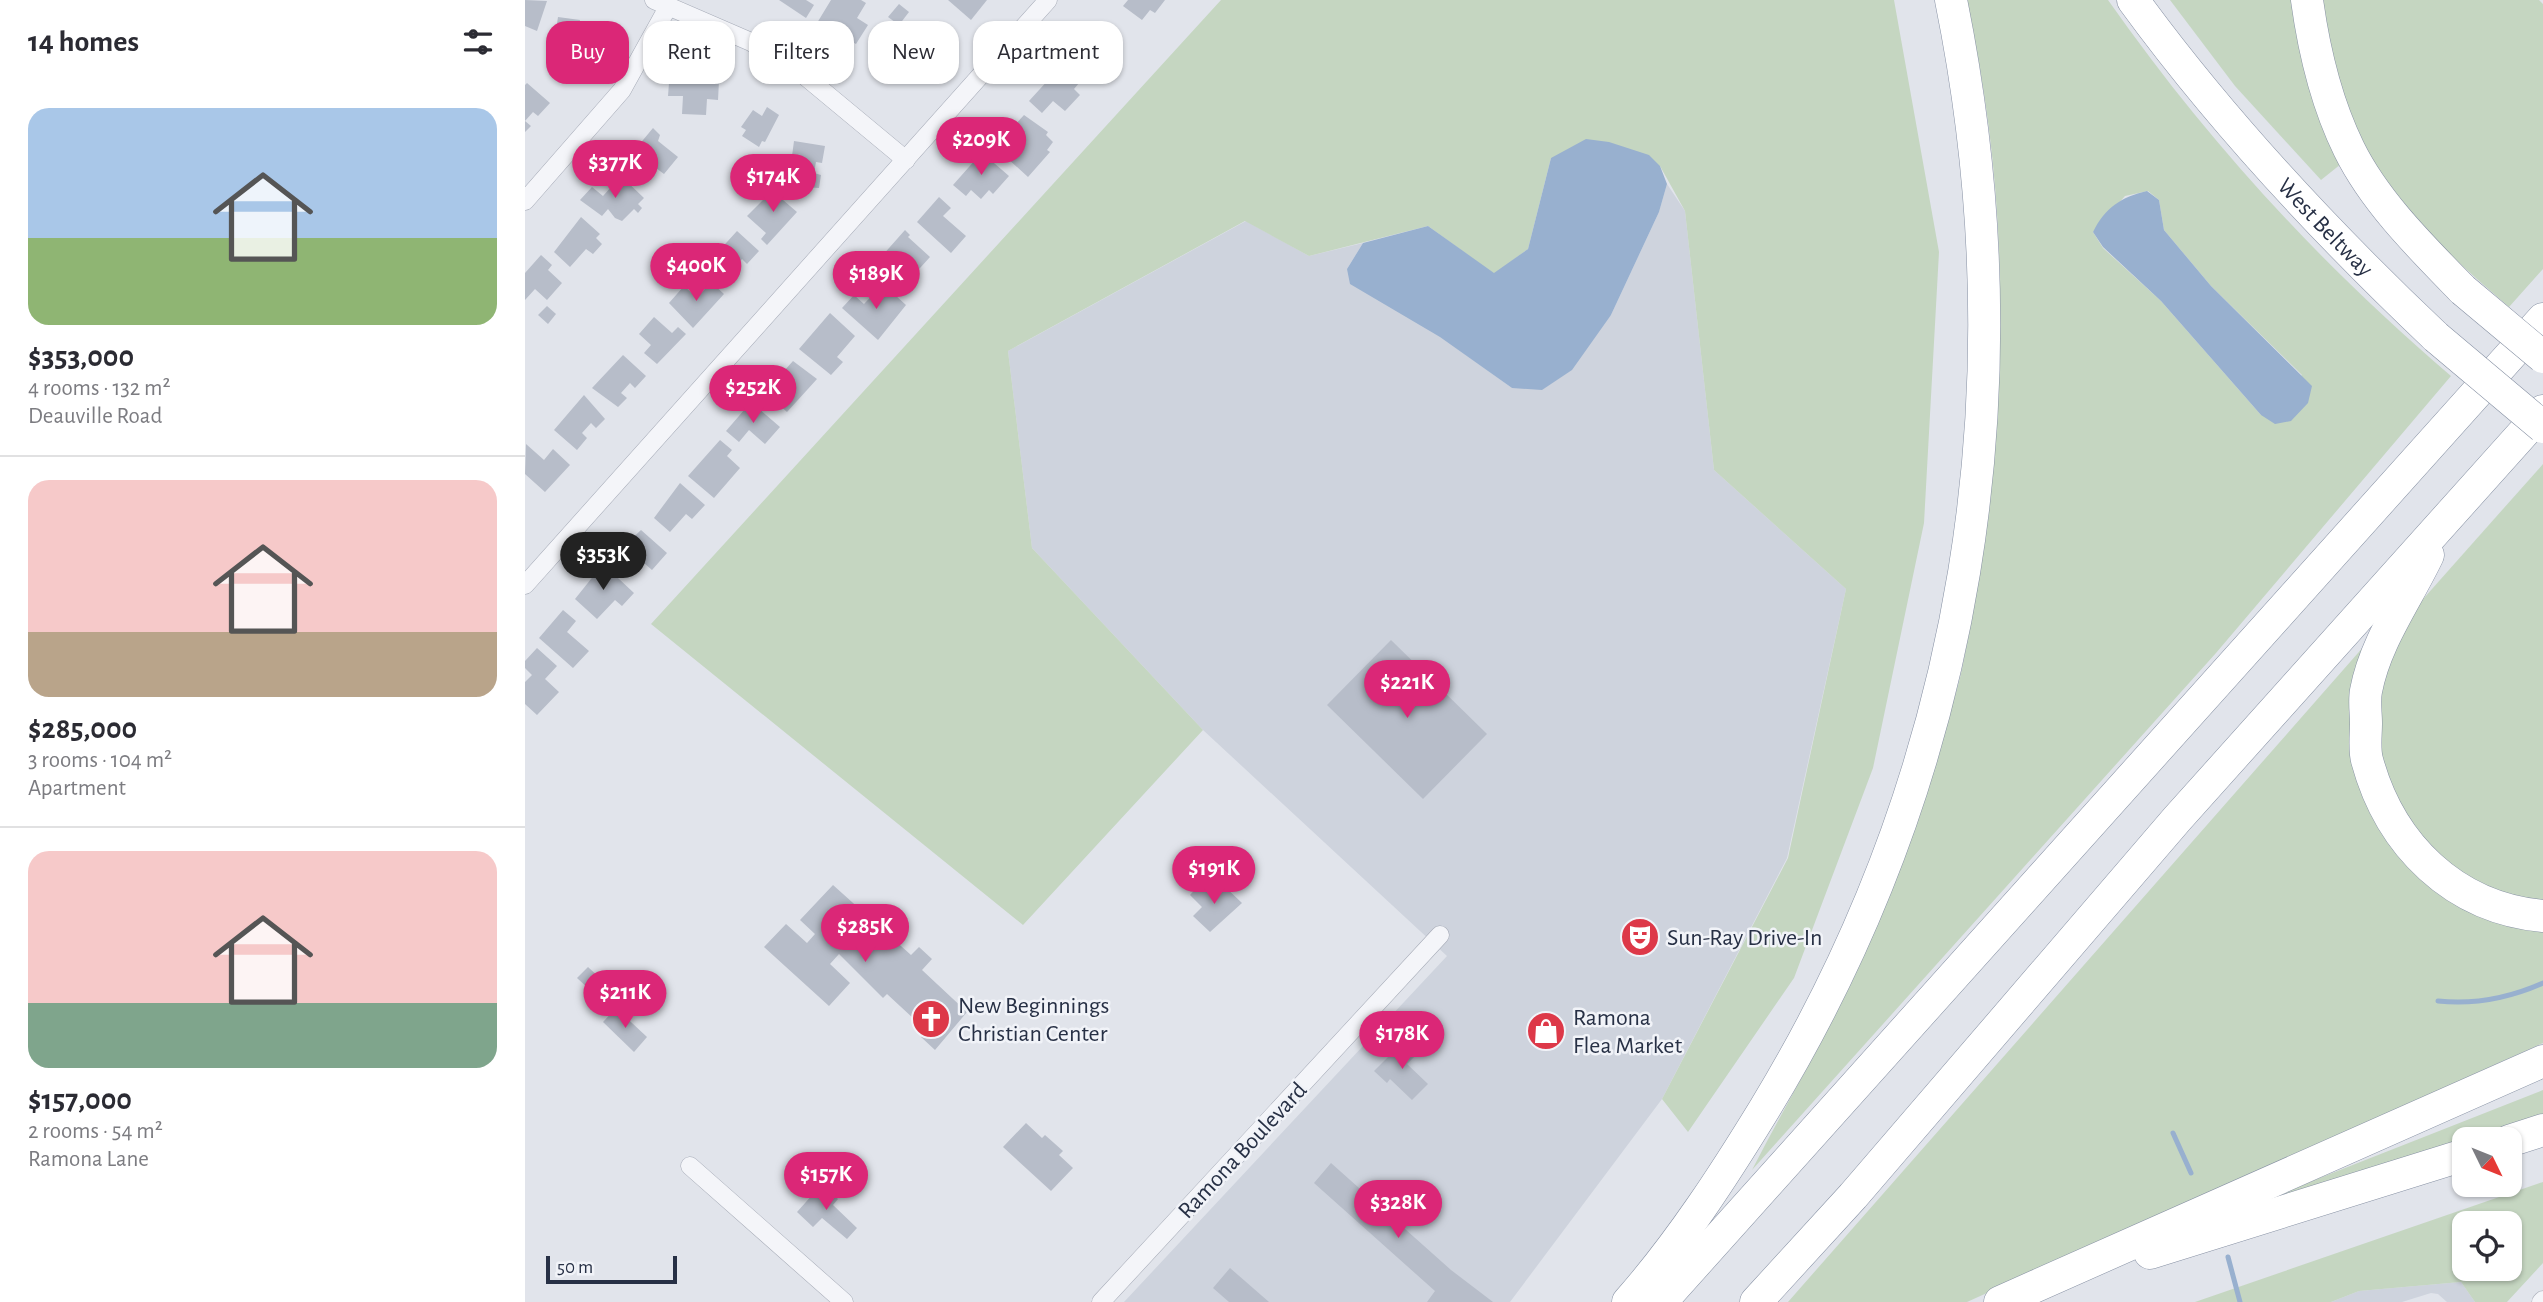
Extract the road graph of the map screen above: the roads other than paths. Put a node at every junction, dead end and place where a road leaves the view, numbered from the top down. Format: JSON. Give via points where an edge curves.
{"nodes":[{"id":1,"x":1048,"y":0,"type":"edge"},
{"id":2,"x":1951,"y":0,"type":"edge"},
{"id":3,"x":2133,"y":0,"type":"edge"},
{"id":4,"x":2307,"y":0,"type":"edge"},
{"id":5,"x":661,"y":3,"type":"edge"},
{"id":6,"x":906,"y":160,"type":"junction"},
{"id":7,"x":525,"y":201,"type":"edge"},
{"id":8,"x":2543,"y":319,"type":"edge"},
{"id":9,"x":2543,"y":357,"type":"edge"},
{"id":10,"x":2543,"y":411,"type":"edge"},
{"id":11,"x":2543,"y":427,"type":"edge"},
{"id":12,"x":2447,"y":518,"type":"junction"},
{"id":13,"x":525,"y":585,"type":"edge"},
{"id":14,"x":2543,"y":916,"type":"edge"},
{"id":15,"x":1440,"y":935,"type":"dead end"},
{"id":16,"x":2543,"y":1062,"type":"edge"},
{"id":17,"x":2543,"y":1130,"type":"edge"},
{"id":18,"x":2522,"y":1137,"type":"edge"},
{"id":19,"x":2452,"y":1159,"type":"edge"},
{"id":20,"x":690,"y":1166,"type":"dead end"},
{"id":21,"x":2004,"y":1300,"type":"edge"},
{"id":22,"x":844,"y":1302,"type":"edge"},
{"id":23,"x":1101,"y":1302,"type":"edge"},
{"id":24,"x":1628,"y":1302,"type":"edge"},
{"id":25,"x":1661,"y":1302,"type":"edge"},
{"id":26,"x":1756,"y":1302,"type":"edge"}],
"edges":[{"from":1,"to":6,"type":"street"},
{"from":2,"to":24,"type":"highway","via":[[1973,120],[1983,218],[1985,382],[1970,544],[1938,704],[1876,891],[1823,1007],[1725,1174]]},
{"from":3,"to":11,"type":"highway","name":"West Beltway","bridge":true,"via":[[2236,131],[2378,283]]},
{"from":4,"to":9,"type":"highway","bridge":true,"via":[[2325,91],[2349,150],[2378,194],[2463,290]]},
{"from":5,"to":6,"type":"street","via":[[751,42],[794,68]]},
{"from":5,"to":7,"type":"street","via":[[622,90]]},
{"from":6,"to":13,"type":"street"},
{"from":8,"to":25,"type":"highway"},
{"from":10,"to":12,"type":"highway"},
{"from":12,"to":14,"type":"highway","via":[[2378,655],[2366,692],[2366,759],[2392,820],[2423,863],[2464,892],[2496,907]]},
{"from":12,"to":26,"type":"highway","via":[[2177,819]]},
{"from":15,"to":23,"type":"street","name":"Ramona Boulevard"},
{"from":16,"to":21,"type":"highway"},
{"from":17,"to":18,"type":"highway"},
{"from":19,"to":21,"type":"highway"},
{"from":20,"to":22,"type":"street"}]}
